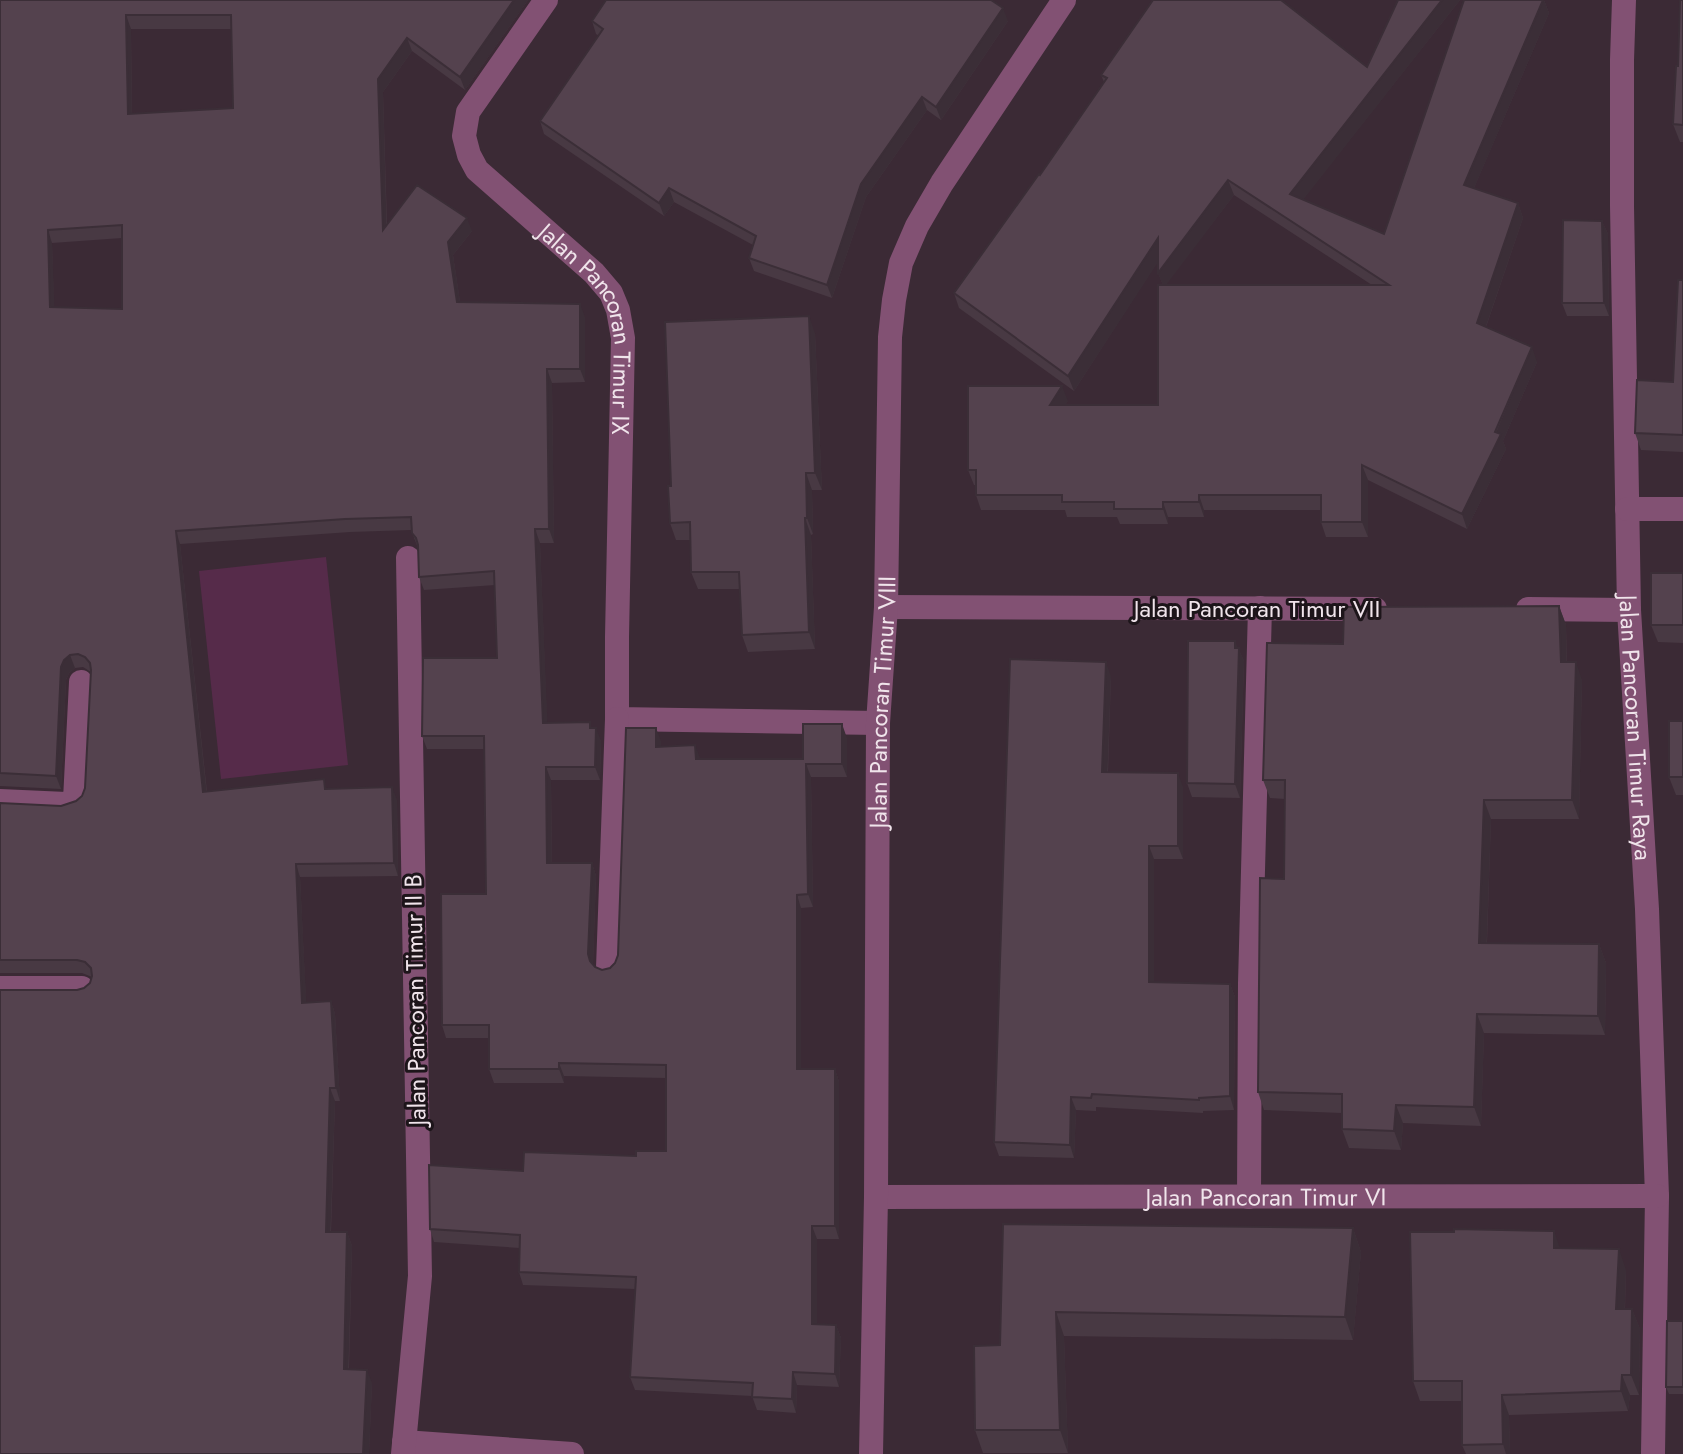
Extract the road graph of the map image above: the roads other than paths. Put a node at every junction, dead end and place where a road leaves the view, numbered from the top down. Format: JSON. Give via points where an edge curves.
{"nodes":[{"id":1,"x":546,"y":0,"type":"edge"},
{"id":2,"x":1064,"y":0,"type":"edge"},
{"id":3,"x":1624,"y":0,"type":"edge"},
{"id":4,"x":1627,"y":509,"type":"junction"},
{"id":5,"x":1683,"y":509,"type":"edge"},
{"id":6,"x":408,"y":558,"type":"dead end"},
{"id":7,"x":886,"y":607,"type":"junction"},
{"id":8,"x":1260,"y":608,"type":"junction"},
{"id":9,"x":1400,"y":609,"type":"edge"},
{"id":10,"x":1509,"y":609,"type":"edge"},
{"id":11,"x":1629,"y":610,"type":"junction"},
{"id":12,"x":81,"y":682,"type":"dead end"},
{"id":13,"x":617,"y":719,"type":"junction"},
{"id":14,"x":878,"y":723,"type":"junction"},
{"id":15,"x":0,"y":801,"type":"edge"},
{"id":16,"x":608,"y":968,"type":"edge"},
{"id":17,"x":0,"y":988,"type":"edge"},
{"id":18,"x":82,"y":988,"type":"edge"},
{"id":19,"x":1657,"y":1196,"type":"junction"},
{"id":20,"x":876,"y":1197,"type":"junction"},
{"id":21,"x":1249,"y":1197,"type":"junction"},
{"id":22,"x":404,"y":1448,"type":"edge"},
{"id":23,"x":572,"y":1454,"type":"edge"},
{"id":24,"x":871,"y":1454,"type":"edge"},
{"id":25,"x":1653,"y":1454,"type":"edge"}],
"edges":[{"from":1,"to":13,"type":"street","name":"Jalan Pancoran Timur IX","via":[[468,112],[464,136],[477,170],[594,273],[618,310],[623,338]]},
{"from":2,"to":7,"type":"street","name":"Jalan Pancoran Timur VIII","via":[[942,183],[901,263],[890,337]]},
{"from":3,"to":4,"type":"street","name":"Jalan Pancoran Timur Raya"},
{"from":4,"to":5,"type":"street"},
{"from":4,"to":11,"type":"street","name":"Jalan Pancoran Timur Raya"},
{"from":6,"to":22,"type":"street","name":"Jalan Pancoran Timur II B","via":[[420,1276]]},
{"from":7,"to":8,"type":"street","name":"Jalan Pancoran Timur VII"},
{"from":7,"to":14,"type":"street","name":"Jalan Pancoran Timur VIII"},
{"from":8,"to":9,"type":"street","name":"Jalan Pancoran Timur VII"},
{"from":8,"to":21,"type":"street"},
{"from":10,"to":11,"type":"street"},
{"from":11,"to":19,"type":"street","name":"Jalan Pancoran Timur Raya"},
{"from":12,"to":15,"type":"street","via":[[75,800]]},
{"from":13,"to":14,"type":"street"},
{"from":13,"to":16,"type":"street","name":"Jalan Pancoran Timur IX"},
{"from":14,"to":20,"type":"street","name":"Jalan Pancoran Timur VIII"},
{"from":17,"to":18,"type":"street"},
{"from":19,"to":21,"type":"street","name":"Jalan Pancoran Timur VI"},
{"from":19,"to":25,"type":"street","name":"Jalan Pancoran Timur Raya"},
{"from":20,"to":21,"type":"street","name":"Jalan Pancoran Timur VI"},
{"from":20,"to":24,"type":"street","name":"Jalan Pancoran Timur VIII"},
{"from":22,"to":23,"type":"street"}]}
